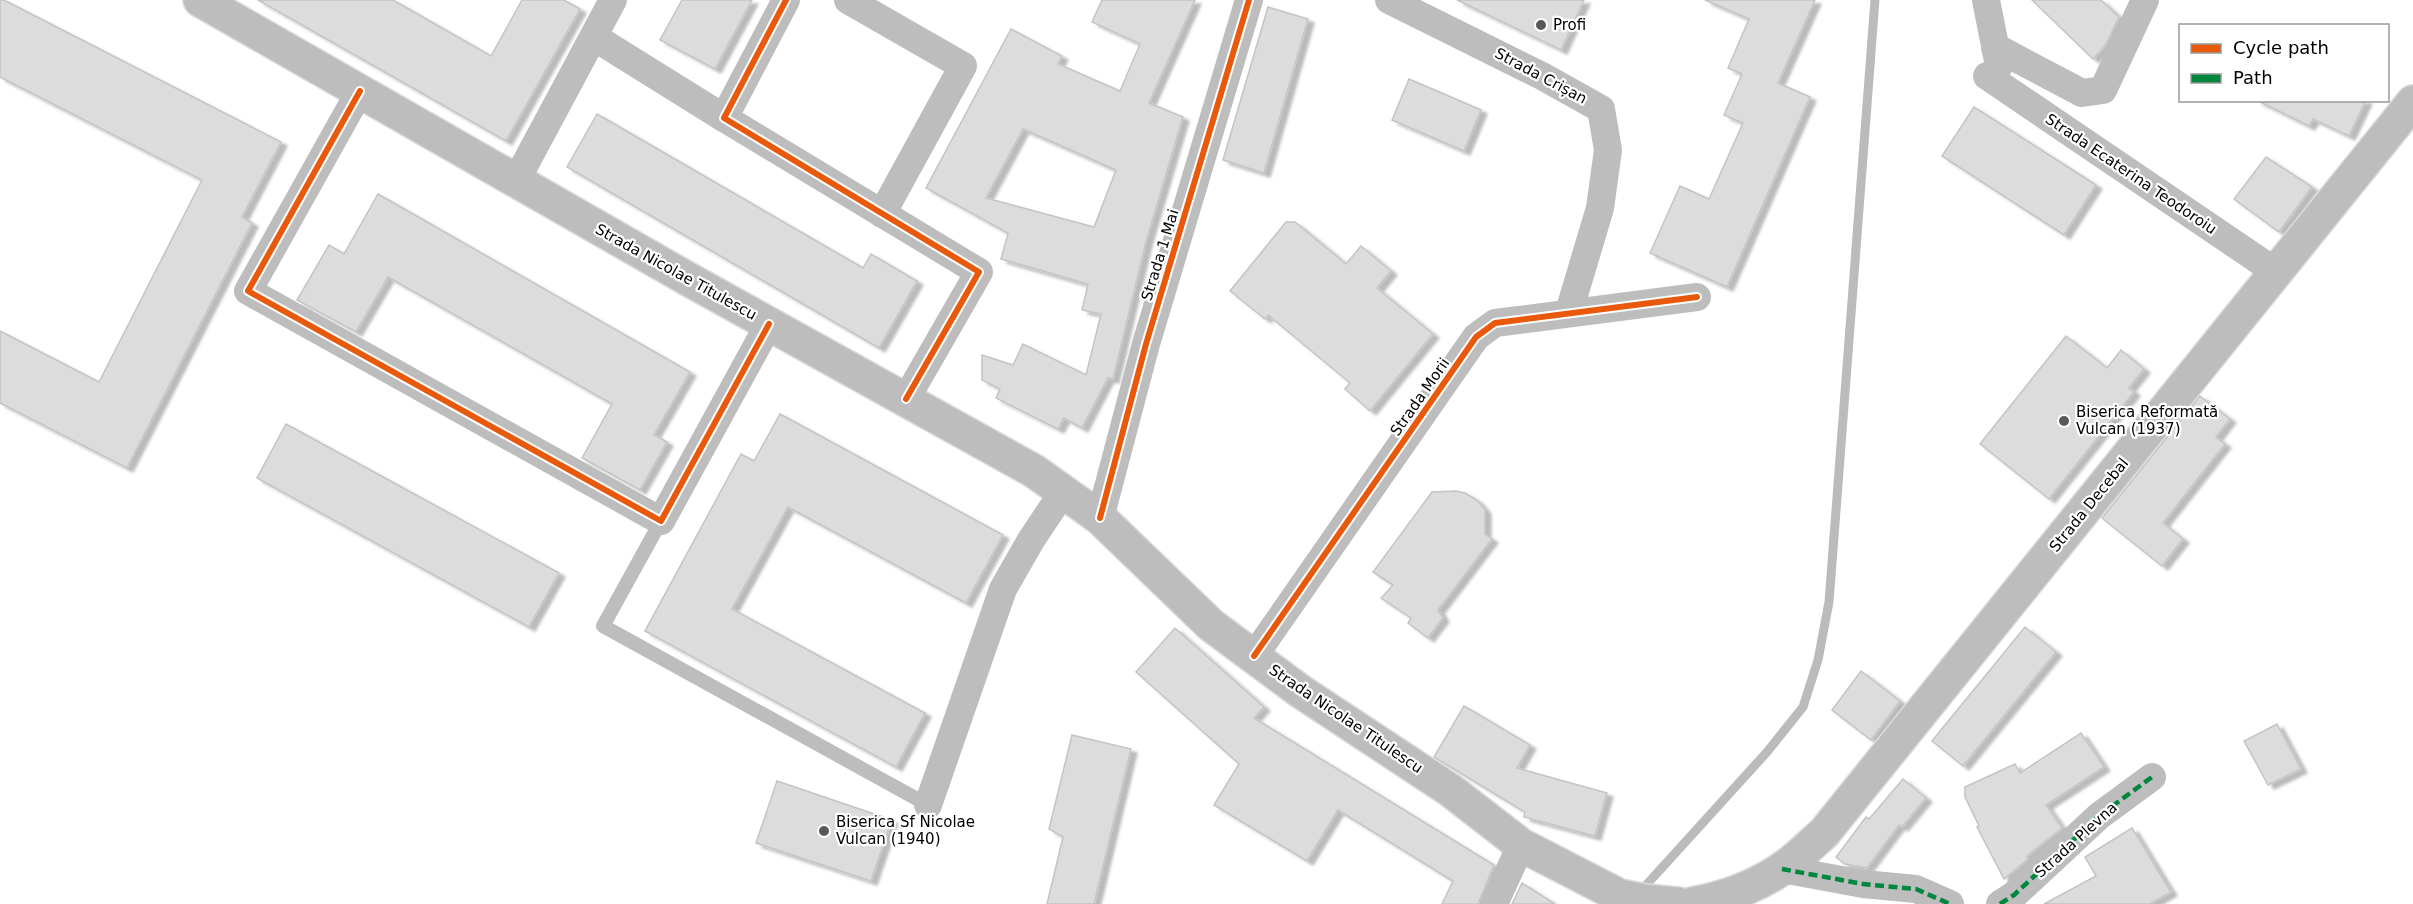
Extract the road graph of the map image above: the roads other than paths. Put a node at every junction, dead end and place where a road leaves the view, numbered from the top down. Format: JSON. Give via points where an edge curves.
{"nodes":[{"id":1,"x":613,"y":0,"type":"edge"},
{"id":2,"x":786,"y":0,"type":"edge"},
{"id":3,"x":848,"y":0,"type":"edge"},
{"id":4,"x":1249,"y":0,"type":"edge"},
{"id":5,"x":1389,"y":0,"type":"edge"},
{"id":6,"x":1986,"y":0,"type":"edge"},
{"id":7,"x":2145,"y":0,"type":"edge"},
{"id":8,"x":207,"y":2,"type":"edge"},
{"id":9,"x":594,"y":37,"type":"junction"},
{"id":10,"x":1995,"y":47,"type":"junction"},
{"id":11,"x":360,"y":92,"type":"junction"},
{"id":12,"x":2413,"y":102,"type":"edge"},
{"id":13,"x":724,"y":118,"type":"junction"},
{"id":14,"x":516,"y":181,"type":"junction"},
{"id":15,"x":882,"y":214,"type":"junction"},
{"id":16,"x":2276,"y":272,"type":"junction"},
{"id":17,"x":1697,"y":297,"type":"dead end"},
{"id":18,"x":1569,"y":312,"type":"junction"},
{"id":19,"x":769,"y":324,"type":"junction"},
{"id":20,"x":906,"y":399,"type":"junction"},
{"id":21,"x":1064,"y":492,"type":"junction"},
{"id":22,"x":1100,"y":518,"type":"junction"},
{"id":23,"x":661,"y":521,"type":"junction"},
{"id":24,"x":1254,"y":656,"type":"junction"},
{"id":25,"x":2152,"y":777,"type":"dead end"},
{"id":26,"x":928,"y":805,"type":"joint"},
{"id":27,"x":1521,"y":845,"type":"junction"},
{"id":28,"x":1782,"y":869,"type":"junction"},
{"id":29,"x":1494,"y":904,"type":"edge"},
{"id":30,"x":1678,"y":904,"type":"edge"},
{"id":31,"x":1692,"y":904,"type":"edge"},
{"id":32,"x":1950,"y":904,"type":"edge"},
{"id":33,"x":2000,"y":904,"type":"edge"}],
"edges":[{"from":1,"to":9,"type":"street"},
{"from":2,"to":13,"type":"street"},
{"from":3,"to":15,"type":"street","via":[[963,66]]},
{"from":4,"to":22,"type":"street","name":"Strada 1 Mai","via":[[1146,344]]},
{"from":5,"to":18,"type":"street","name":"Strada Crișan","via":[[1601,109],[1608,150],[1600,208]]},
{"from":6,"to":10,"type":"street"},
{"from":7,"to":10,"type":"street","via":[[2103,90],[2082,93]]},
{"from":8,"to":11,"type":"main road","name":"Strada Nicolae Titulescu"},
{"from":9,"to":13,"type":"street"},
{"from":9,"to":14,"type":"street"},
{"from":10,"to":16,"type":"street","name":"Strada Ecaterina Teodoroiu","via":[[1995,81]]},
{"from":11,"to":14,"type":"main road","name":"Strada Nicolae Titulescu"},
{"from":11,"to":23,"type":"street","via":[[248,291]]},
{"from":12,"to":16,"type":"main road","name":"Strada Decebal"},
{"from":13,"to":15,"type":"street"},
{"from":14,"to":19,"type":"main road","name":"Strada Nicolae Titulescu"},
{"from":15,"to":20,"type":"street","via":[[979,272]]},
{"from":16,"to":28,"type":"main road","name":"Strada Decebal","via":[[1848,806]]},
{"from":17,"to":18,"type":"street","name":"Strada Morii"},
{"from":18,"to":24,"type":"street","name":"Strada Morii","via":[[1495,323],[1476,337]]},
{"from":19,"to":20,"type":"main road","name":"Strada Nicolae Titulescu"},
{"from":19,"to":23,"type":"street"},
{"from":20,"to":21,"type":"main road","name":"Strada Nicolae Titulescu"},
{"from":21,"to":22,"type":"main road","name":"Strada Nicolae Titulescu"},
{"from":21,"to":26,"type":"street","via":[[1003,589]]},
{"from":22,"to":24,"type":"main road","name":"Strada Nicolae Titulescu","via":[[1211,625]]},
{"from":23,"to":26,"type":"lane","via":[[603,626]]},
{"from":24,"to":27,"type":"main road","name":"Strada Nicolae Titulescu","via":[[1450,790]]},
{"from":25,"to":33,"type":"street","name":"Strada Plevna","via":[[2100,816]]},
{"from":27,"to":29,"type":"street"},
{"from":27,"to":30,"type":"main road","name":"Strada Nicolae Titulescu","via":[[1632,898]]},
{"from":28,"to":31,"type":"main road","name":"Strada Decebal","via":[[1747,889]]},
{"from":28,"to":32,"type":"street","via":[[1916,890]]}]}
